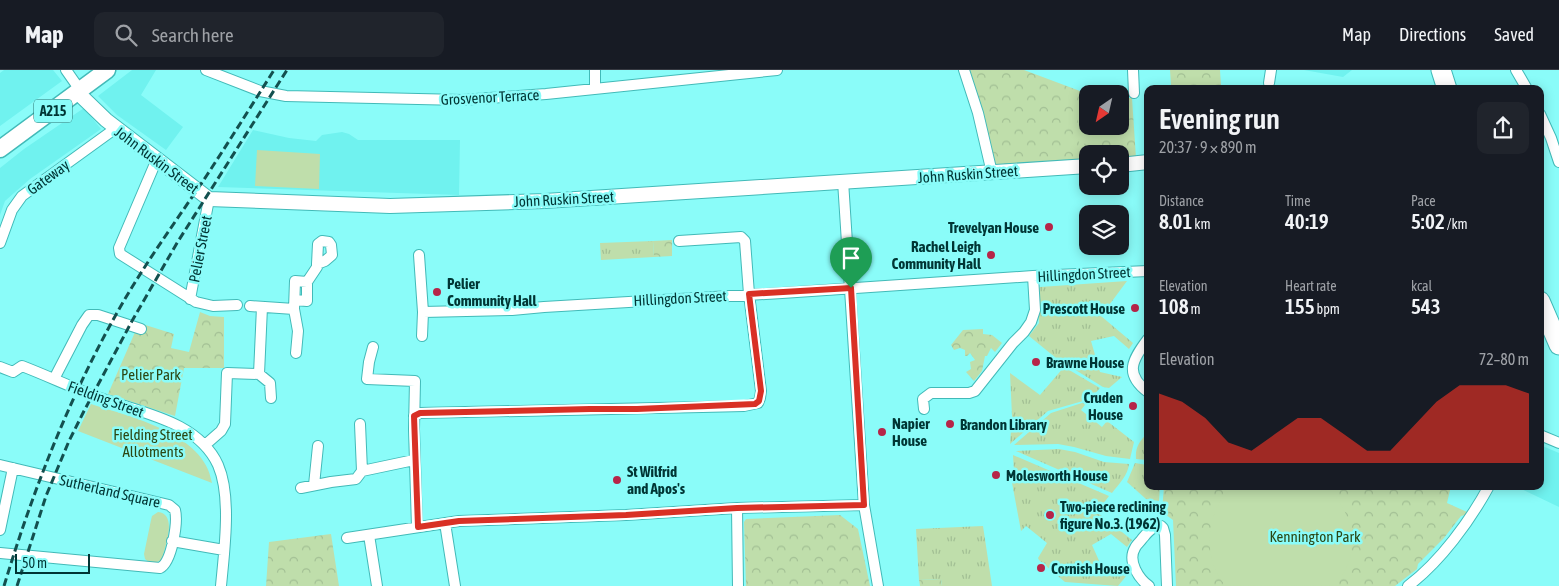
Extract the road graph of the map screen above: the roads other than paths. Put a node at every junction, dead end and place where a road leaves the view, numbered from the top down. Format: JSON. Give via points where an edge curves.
{"nodes":[{"id":1,"x":66,"y":70,"type":"edge"},
{"id":2,"x":107,"y":70,"type":"edge"},
{"id":3,"x":206,"y":70,"type":"edge"},
{"id":4,"x":594,"y":70,"type":"edge"},
{"id":5,"x":777,"y":70,"type":"edge"},
{"id":6,"x":964,"y":70,"type":"edge"},
{"id":7,"x":1133,"y":70,"type":"edge"},
{"id":8,"x":1272,"y":70,"type":"edge"},
{"id":9,"x":1440,"y":70,"type":"edge"},
{"id":10,"x":1516,"y":70,"type":"edge"},
{"id":11,"x":1269,"y":83,"type":"dead end"},
{"id":12,"x":1446,"y":85,"type":"edge"},
{"id":13,"x":1525,"y":85,"type":"edge"},
{"id":14,"x":595,"y":89,"type":"junction"},
{"id":15,"x":79,"y":91,"type":"junction"},
{"id":16,"x":1134,"y":93,"type":"dead end"},
{"id":17,"x":1544,"y":123,"type":"edge"},
{"id":18,"x":116,"y":128,"type":"junction"},
{"id":19,"x":0,"y":149,"type":"edge"},
{"id":20,"x":157,"y":160,"type":"junction"},
{"id":21,"x":1144,"y":162,"type":"edge"},
{"id":22,"x":1559,"y":162,"type":"edge"},
{"id":23,"x":1129,"y":163,"type":"edge"},
{"id":24,"x":1079,"y":167,"type":"edge"},
{"id":25,"x":992,"y":173,"type":"junction"},
{"id":26,"x":843,"y":181,"type":"junction"},
{"id":27,"x":209,"y":199,"type":"junction"},
{"id":28,"x":679,"y":241,"type":"dead end"},
{"id":29,"x":0,"y":243,"type":"edge"},
{"id":30,"x":419,"y":255,"type":"dead end"},
{"id":31,"x":317,"y":264,"type":"dead end"},
{"id":32,"x":1144,"y":271,"type":"edge"},
{"id":33,"x":1033,"y":276,"type":"junction"},
{"id":34,"x":851,"y":288,"type":"junction"},
{"id":35,"x":749,"y":294,"type":"junction"},
{"id":36,"x":190,"y":299,"type":"junction"},
{"id":37,"x":295,"y":304,"type":"junction"},
{"id":38,"x":237,"y":305,"type":"dead end"},
{"id":39,"x":250,"y":306,"type":"dead end"},
{"id":40,"x":262,"y":307,"type":"junction"},
{"id":41,"x":1544,"y":310,"type":"edge"},
{"id":42,"x":423,"y":312,"type":"junction"},
{"id":43,"x":141,"y":329,"type":"dead end"},
{"id":44,"x":422,"y":336,"type":"dead end"},
{"id":45,"x":1144,"y":344,"type":"edge"},
{"id":46,"x":1559,"y":345,"type":"edge"},
{"id":47,"x":373,"y":346,"type":"dead end"},
{"id":48,"x":296,"y":353,"type":"dead end"},
{"id":49,"x":0,"y":367,"type":"edge"},
{"id":50,"x":259,"y":374,"type":"junction"},
{"id":51,"x":54,"y":379,"type":"junction"},
{"id":52,"x":1144,"y":389,"type":"edge"},
{"id":53,"x":271,"y":398,"type":"dead end"},
{"id":54,"x":924,"y":410,"type":"dead end"},
{"id":55,"x":414,"y":416,"type":"junction"},
{"id":56,"x":360,"y":424,"type":"dead end"},
{"id":57,"x":1544,"y":436,"type":"edge"},
{"id":58,"x":1559,"y":443,"type":"edge"},
{"id":59,"x":206,"y":445,"type":"junction"},
{"id":60,"x":318,"y":446,"type":"dead end"},
{"id":61,"x":414,"y":460,"type":"junction"},
{"id":62,"x":0,"y":465,"type":"edge"},
{"id":63,"x":13,"y":468,"type":"junction"},
{"id":64,"x":362,"y":472,"type":"junction"},
{"id":65,"x":314,"y":485,"type":"junction"},
{"id":66,"x":302,"y":488,"type":"dead end"},
{"id":67,"x":1487,"y":490,"type":"edge"},
{"id":68,"x":864,"y":505,"type":"junction"},
{"id":69,"x":737,"y":508,"type":"junction"},
{"id":70,"x":445,"y":523,"type":"junction"},
{"id":71,"x":418,"y":527,"type":"junction"},
{"id":72,"x":0,"y":530,"type":"edge"},
{"id":73,"x":369,"y":535,"type":"junction"},
{"id":74,"x":347,"y":538,"type":"dead end"},
{"id":75,"x":172,"y":541,"type":"junction"},
{"id":76,"x":224,"y":550,"type":"junction"},
{"id":77,"x":0,"y":553,"type":"edge"},
{"id":78,"x":1411,"y":584,"type":"edge"},
{"id":79,"x":221,"y":586,"type":"edge"},
{"id":80,"x":376,"y":586,"type":"edge"},
{"id":81,"x":456,"y":586,"type":"edge"},
{"id":82,"x":738,"y":586,"type":"edge"},
{"id":83,"x":878,"y":586,"type":"edge"},
{"id":84,"x":1149,"y":586,"type":"edge"},
{"id":85,"x":1167,"y":586,"type":"edge"}],
"edges":[{"from":1,"to":15,"type":"street"},
{"from":2,"to":15,"type":"main road","number":"A215"},
{"from":3,"to":14,"type":"street","name":"Grosvenor Terrace","via":[[260,91],[286,96],[462,100]]},
{"from":4,"to":14,"type":"street"},
{"from":5,"to":14,"type":"street","name":"Grosvenor Terrace"},
{"from":6,"to":25,"type":"street"},
{"from":7,"to":16,"type":"street"},
{"from":8,"to":11,"type":"street"},
{"from":9,"to":12,"type":"highway"},
{"from":10,"to":13,"type":"street"},
{"from":15,"to":18,"type":"street","name":"John Ruskin Street"},
{"from":15,"to":19,"type":"main road","number":"A215"},
{"from":17,"to":22,"type":"street"},
{"from":18,"to":20,"type":"street","name":"John Ruskin Street"},
{"from":18,"to":29,"type":"street","name":"Gateway","via":[[22,196],[12,210]]},
{"from":20,"to":27,"type":"street","name":"John Ruskin Street"},
{"from":20,"to":36,"type":"street","via":[[119,251],[124,258]]},
{"from":21,"to":23,"type":"street"},
{"from":24,"to":25,"type":"street","name":"John Ruskin Street"},
{"from":25,"to":26,"type":"street","name":"John Ruskin Street"},
{"from":26,"to":27,"type":"street","name":"John Ruskin Street","via":[[545,201],[410,205]]},
{"from":26,"to":34,"type":"street"},
{"from":27,"to":36,"type":"street","name":"Pelier Street"},
{"from":28,"to":35,"type":"street","via":[[741,237],[745,241]]},
{"from":30,"to":42,"type":"street"},
{"from":31,"to":37,"type":"street","via":[[307,282],[295,281]]},
{"from":32,"to":33,"type":"street","name":"Hillingdon Street"},
{"from":33,"to":34,"type":"street","name":"Hillingdon Street"},
{"from":33,"to":54,"type":"street","via":[[1035,310],[1024,332],[975,391],[931,393],[923,399]]},
{"from":34,"to":35,"type":"street","name":"Hillingdon Street"},
{"from":34,"to":68,"type":"street"},
{"from":35,"to":42,"type":"street","name":"Hillingdon Street","via":[[512,310]]},
{"from":35,"to":55,"type":"street","via":[[761,391],[758,403],[744,406],[420,413]]},
{"from":36,"to":38,"type":"street","via":[[204,305]]},
{"from":37,"to":40,"type":"street"},
{"from":37,"to":48,"type":"street"},
{"from":39,"to":40,"type":"street"},
{"from":40,"to":50,"type":"street"},
{"from":41,"to":46,"type":"highway"},
{"from":42,"to":44,"type":"street"},
{"from":43,"to":51,"type":"street","via":[[89,315]]},
{"from":45,"to":52,"type":"street","via":[[1134,362],[1136,383]]},
{"from":47,"to":55,"type":"street","via":[[367,379],[416,382]]},
{"from":49,"to":51,"type":"street","name":"Fielding Street","via":[[13,372],[22,366]]},
{"from":50,"to":53,"type":"street","via":[[270,384]]},
{"from":50,"to":59,"type":"street","via":[[227,373],[225,424]]},
{"from":51,"to":59,"type":"street","name":"Fielding Street","via":[[168,421]]},
{"from":55,"to":61,"type":"street"},
{"from":56,"to":64,"type":"street"},
{"from":57,"to":58,"type":"street"},
{"from":59,"to":76,"type":"street","name":"Fielding Street","via":[[218,465],[224,486]]},
{"from":60,"to":65,"type":"street"},
{"from":61,"to":64,"type":"street"},
{"from":61,"to":71,"type":"street"},
{"from":62,"to":63,"type":"street","name":"Sutherland Square"},
{"from":63,"to":72,"type":"street"},
{"from":63,"to":75,"type":"street","name":"Sutherland Square","via":[[169,505],[176,512]]},
{"from":64,"to":65,"type":"street","via":[[356,479]]},
{"from":65,"to":66,"type":"street"},
{"from":67,"to":78,"type":"street","via":[[1475,512]]},
{"from":68,"to":69,"type":"street"},
{"from":68,"to":83,"type":"street"},
{"from":69,"to":70,"type":"street"},
{"from":69,"to":82,"type":"street"},
{"from":70,"to":71,"type":"street"},
{"from":70,"to":81,"type":"street"},
{"from":71,"to":73,"type":"street"},
{"from":73,"to":74,"type":"street"},
{"from":73,"to":80,"type":"street"},
{"from":75,"to":76,"type":"street"},
{"from":75,"to":77,"type":"street","name":"Sutherland Square","via":[[167,562],[157,568]]},
{"from":76,"to":79,"type":"street","name":"Fielding Street"},
{"from":84,"to":85,"type":"street","via":[[1137,574],[1132,554],[1150,530],[1161,526],[1165,534]]}]}
